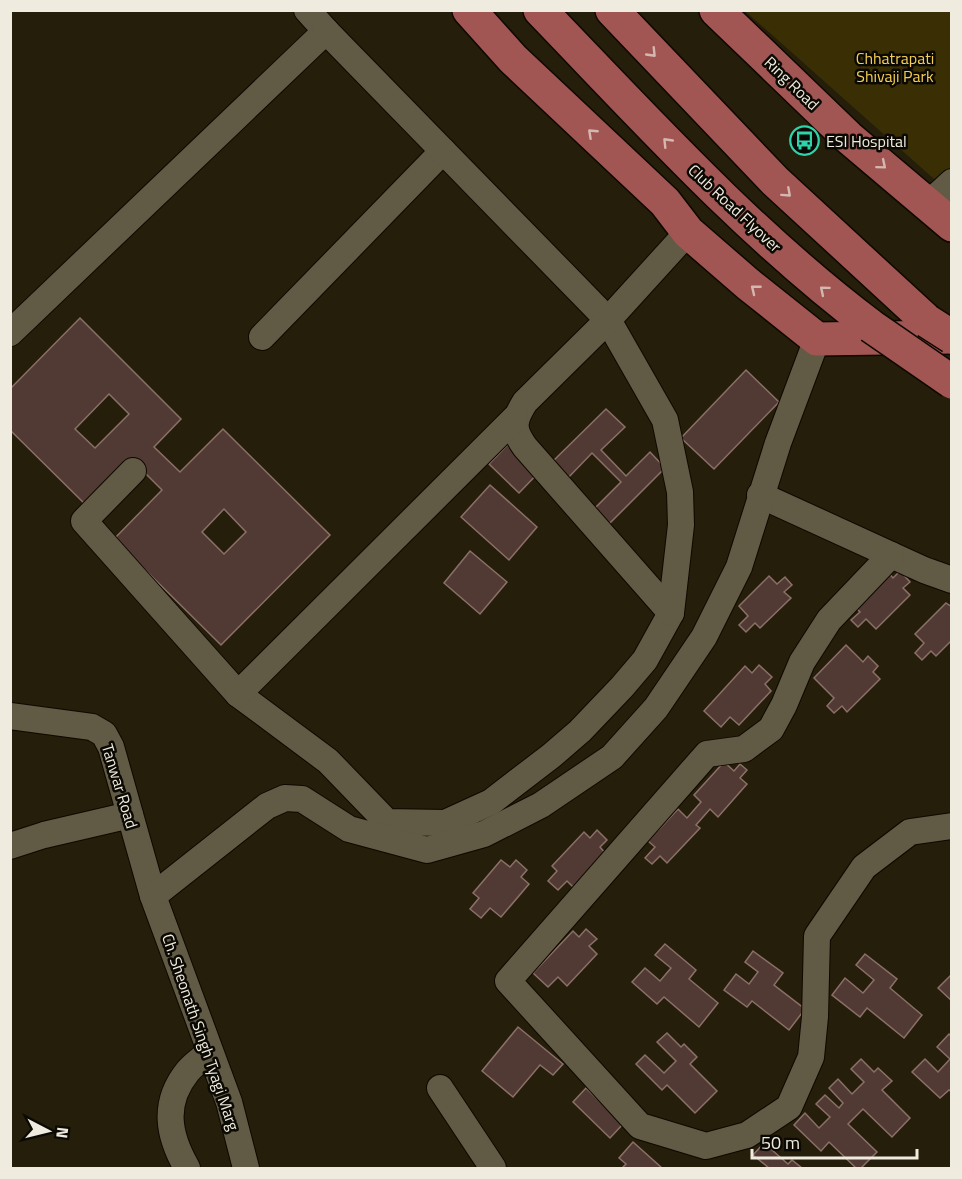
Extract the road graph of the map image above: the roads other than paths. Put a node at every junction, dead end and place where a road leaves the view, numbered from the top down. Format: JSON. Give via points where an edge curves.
{"nodes":[{"id":1,"x":307,"y":10,"type":"edge"},
{"id":2,"x":469,"y":10,"type":"edge"},
{"id":3,"x":540,"y":10,"type":"edge"},
{"id":4,"x":612,"y":10,"type":"edge"},
{"id":5,"x":716,"y":10,"type":"edge"},
{"id":6,"x":326,"y":32,"type":"junction"},
{"id":7,"x":443,"y":151,"type":"junction"},
{"id":8,"x":951,"y":182,"type":"edge"},
{"id":9,"x":940,"y":214,"type":"edge"},
{"id":10,"x":688,"y":232,"type":"junction"},
{"id":11,"x":608,"y":320,"type":"junction"},
{"id":12,"x":10,"y":333,"type":"edge"},
{"id":13,"x":262,"y":337,"type":"dead end"},
{"id":14,"x":951,"y":337,"type":"edge"},
{"id":15,"x":817,"y":339,"type":"junction"},
{"id":16,"x":951,"y":382,"type":"edge"},
{"id":17,"x":515,"y":417,"type":"junction"},
{"id":18,"x":133,"y":471,"type":"dead end"},
{"id":19,"x":760,"y":495,"type":"junction"},
{"id":20,"x":891,"y":555,"type":"junction"},
{"id":21,"x":951,"y":580,"type":"edge"},
{"id":22,"x":670,"y":613,"type":"junction"},
{"id":23,"x":238,"y":694,"type":"junction"},
{"id":24,"x":10,"y":716,"type":"edge"},
{"id":25,"x":130,"y":815,"type":"junction"},
{"id":26,"x":951,"y":826,"type":"edge"},
{"id":27,"x":10,"y":846,"type":"edge"},
{"id":28,"x":153,"y":896,"type":"junction"},
{"id":29,"x":210,"y":1052,"type":"junction"},
{"id":30,"x":440,"y":1088,"type":"dead end"},
{"id":31,"x":187,"y":1168,"type":"edge"},
{"id":32,"x":246,"y":1168,"type":"edge"},
{"id":33,"x":493,"y":1168,"type":"edge"}],
"edges":[{"from":1,"to":6,"type":"street"},
{"from":10,"to":2,"type":"main road","one_way":true,"via":[[665,202],[513,59]]},
{"from":16,"to":3,"type":"main road","name":"Club Road Flyover","one_way":true,"bridge":true,"via":[[815,282],[710,186]]},
{"from":4,"to":14,"type":"main road","one_way":true,"bridge":true,"via":[[775,181],[927,321]]},
{"from":5,"to":9,"type":"main road","name":"Ring Road","one_way":true,"via":[[848,137]]},
{"from":6,"to":7,"type":"street"},
{"from":6,"to":12,"type":"street"},
{"from":7,"to":11,"type":"street"},
{"from":7,"to":13,"type":"street"},
{"from":8,"to":9,"type":"street"},
{"from":10,"to":11,"type":"street"},
{"from":15,"to":10,"type":"main road","one_way":true},
{"from":11,"to":17,"type":"street","via":[[525,402]]},
{"from":11,"to":22,"type":"street","via":[[665,420],[680,492],[681,525]]},
{"from":14,"to":15,"type":"main road"},
{"from":15,"to":19,"type":"street"},
{"from":17,"to":22,"type":"street","via":[[517,436],[525,447]]},
{"from":17,"to":23,"type":"street"},
{"from":18,"to":23,"type":"street","via":[[84,521]]},
{"from":19,"to":20,"type":"street"},
{"from":19,"to":28,"type":"street","via":[[739,567],[704,637],[656,708],[612,757],[541,805],[484,834],[427,850],[349,829],[302,799],[285,798],[267,806]]},
{"from":20,"to":21,"type":"street"},
{"from":20,"to":26,"type":"street","via":[[829,620],[802,662],[771,729],[744,749],[707,754],[508,981],[640,1126],[706,1146],[747,1135],[789,1107],[811,1057],[817,936],[864,867],[910,832]]},
{"from":22,"to":23,"type":"street","via":[[645,660],[580,731],[491,802],[445,823],[387,822],[328,761]]},
{"from":24,"to":25,"type":"street","name":"Tanwar Road","via":[[92,727],[104,734]]},
{"from":25,"to":27,"type":"street"},
{"from":25,"to":28,"type":"street","name":"Tanwar Road"},
{"from":28,"to":29,"type":"street","name":"Ch. Sheonath Singh Tyagi Marg"},
{"from":29,"to":31,"type":"street","via":[[188,1071],[171,1100],[170,1124]]},
{"from":29,"to":32,"type":"street","name":"Ch. Sheonath Singh Tyagi Marg","via":[[229,1102]]},
{"from":30,"to":33,"type":"street"}]}
